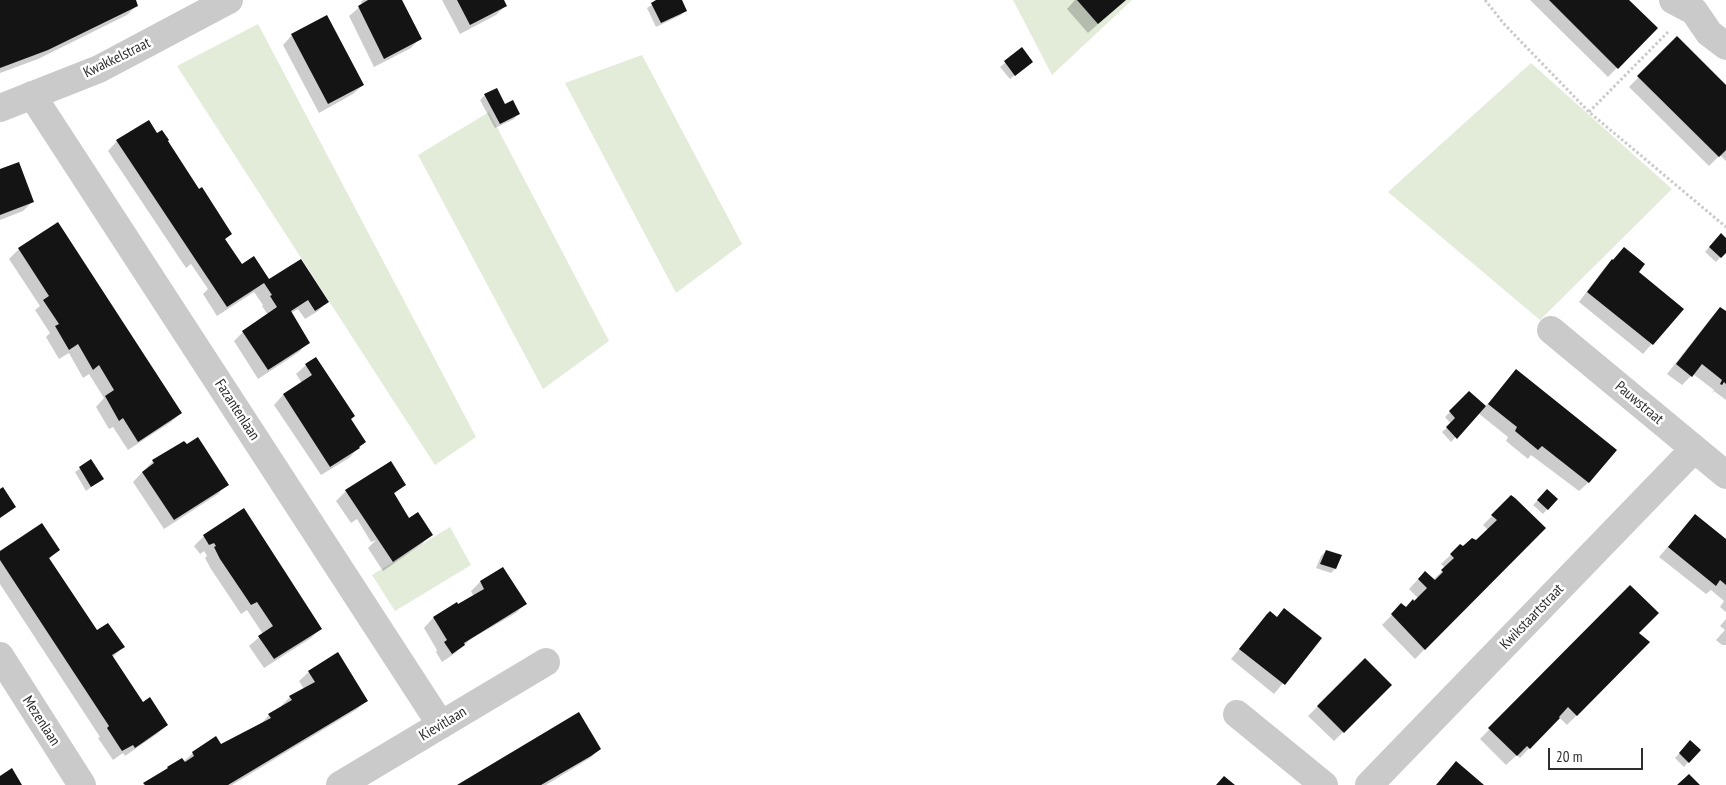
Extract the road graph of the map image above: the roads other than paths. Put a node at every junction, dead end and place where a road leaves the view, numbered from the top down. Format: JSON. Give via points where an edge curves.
{"nodes":[{"id":1,"x":229,"y":0,"type":"edge"},
{"id":2,"x":1690,"y":4,"type":"edge"},
{"id":3,"x":1726,"y":46,"type":"edge"},
{"id":4,"x":32,"y":96,"type":"junction"},
{"id":5,"x":0,"y":108,"type":"edge"},
{"id":6,"x":1551,"y":330,"type":"dead end"},
{"id":7,"x":1694,"y":449,"type":"junction"},
{"id":8,"x":1726,"y":475,"type":"edge"},
{"id":9,"x":0,"y":656,"type":"edge"},
{"id":10,"x":546,"y":662,"type":"dead end"},
{"id":11,"x":1237,"y":714,"type":"dead end"},
{"id":12,"x":441,"y":725,"type":"junction"},
{"id":13,"x":82,"y":785,"type":"edge"},
{"id":14,"x":340,"y":785,"type":"edge"},
{"id":15,"x":1324,"y":785,"type":"edge"},
{"id":16,"x":1369,"y":785,"type":"edge"}],
"edges":[{"from":1,"to":4,"type":"street","name":"Kwakkelstraat","via":[[99,69]]},
{"from":2,"to":3,"type":"street","via":[[1709,33]]},
{"from":4,"to":5,"type":"street","name":"Kwakkelstraat"},
{"from":4,"to":12,"type":"street","name":"Fazantenlaan"},
{"from":6,"to":7,"type":"street","name":"Pauwstraat"},
{"from":7,"to":8,"type":"street","name":"Pauwstraat"},
{"from":7,"to":16,"type":"street","name":"Kwikstaartstraat"},
{"from":9,"to":13,"type":"street","name":"Mezenlaan"},
{"from":10,"to":12,"type":"street","name":"Kievitlaan"},
{"from":11,"to":15,"type":"street"},
{"from":12,"to":14,"type":"street","name":"Kievitlaan"}]}
